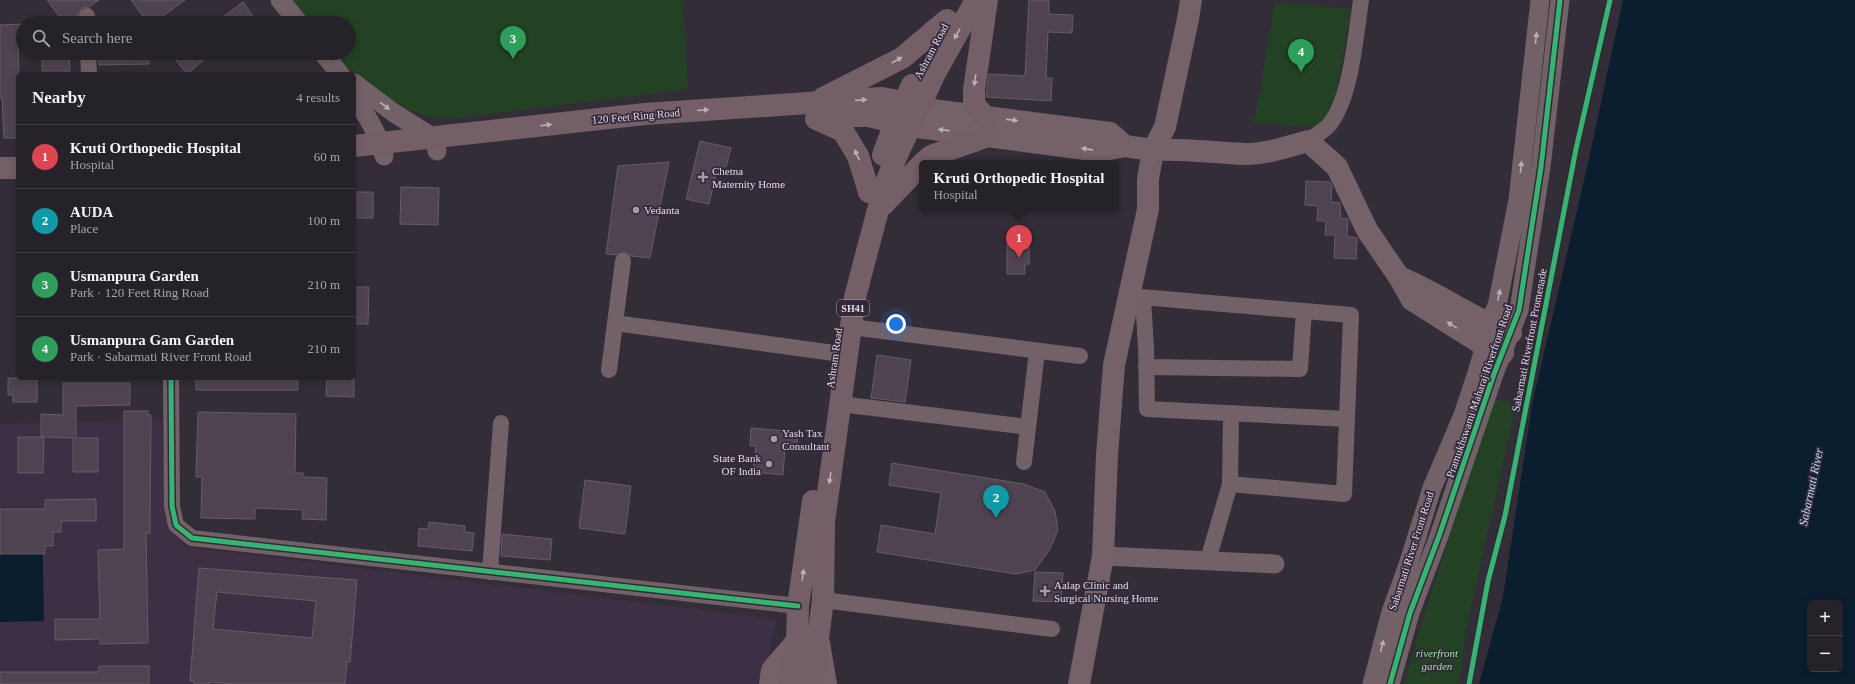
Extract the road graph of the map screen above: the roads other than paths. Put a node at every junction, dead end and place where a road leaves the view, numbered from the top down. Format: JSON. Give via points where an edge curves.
{"nodes":[{"id":1,"x":280,"y":0,"type":"edge"},
{"id":2,"x":959,"y":0,"type":"edge"},
{"id":3,"x":976,"y":0,"type":"edge"},
{"id":4,"x":987,"y":0,"type":"edge"},
{"id":5,"x":1191,"y":0,"type":"edge"},
{"id":6,"x":1361,"y":0,"type":"edge"},
{"id":7,"x":1540,"y":0,"type":"edge"},
{"id":8,"x":1560,"y":0,"type":"edge"},
{"id":9,"x":293,"y":16,"type":"edge"},
{"id":10,"x":948,"y":20,"type":"junction"},
{"id":11,"x":88,"y":60,"type":"edge"},
{"id":12,"x":329,"y":60,"type":"edge"},
{"id":13,"x":89,"y":72,"type":"edge"},
{"id":14,"x":339,"y":72,"type":"edge"},
{"id":15,"x":356,"y":84,"type":"edge"},
{"id":16,"x":356,"y":99,"type":"edge"},
{"id":17,"x":811,"y":109,"type":"junction"},
{"id":18,"x":906,"y":115,"type":"junction"},
{"id":19,"x":986,"y":126,"type":"junction"},
{"id":20,"x":1308,"y":141,"type":"junction"},
{"id":21,"x":436,"y":144,"type":"junction"},
{"id":22,"x":356,"y":146,"type":"edge"},
{"id":23,"x":382,"y":150,"type":"junction"},
{"id":24,"x":1153,"y":150,"type":"junction"},
{"id":25,"x":356,"y":159,"type":"edge"},
{"id":26,"x":926,"y":160,"type":"edge"},
{"id":27,"x":919,"y":166,"type":"edge"},
{"id":28,"x":0,"y":168,"type":"edge"},
{"id":29,"x":16,"y":168,"type":"edge"},
{"id":30,"x":0,"y":180,"type":"edge"},
{"id":31,"x":16,"y":180,"type":"edge"},
{"id":32,"x":873,"y":202,"type":"junction"},
{"id":33,"x":623,"y":261,"type":"dead end"},
{"id":34,"x":1399,"y":277,"type":"junction"},
{"id":35,"x":1136,"y":297,"type":"junction"},
{"id":36,"x":1304,"y":311,"type":"junction"},
{"id":37,"x":615,"y":323,"type":"junction"},
{"id":38,"x":1488,"y":324,"type":"junction"},
{"id":39,"x":851,"y":327,"type":"junction"},
{"id":40,"x":1511,"y":333,"type":"junction"},
{"id":41,"x":1494,"y":349,"type":"junction"},
{"id":42,"x":1037,"y":351,"type":"junction"},
{"id":43,"x":834,"y":353,"type":"junction"},
{"id":44,"x":1080,"y":356,"type":"dead end"},
{"id":45,"x":1146,"y":367,"type":"junction"},
{"id":46,"x":609,"y":370,"type":"dead end"},
{"id":47,"x":171,"y":380,"type":"edge"},
{"id":48,"x":840,"y":404,"type":"junction"},
{"id":49,"x":1231,"y":414,"type":"junction"},
{"id":50,"x":1347,"y":419,"type":"junction"},
{"id":51,"x":501,"y":423,"type":"dead end"},
{"id":52,"x":1028,"y":427,"type":"junction"},
{"id":53,"x":1024,"y":462,"type":"dead end"},
{"id":54,"x":1230,"y":484,"type":"junction"},
{"id":55,"x":1103,"y":556,"type":"junction"},
{"id":56,"x":1208,"y":560,"type":"junction"},
{"id":57,"x":1275,"y":564,"type":"dead end"},
{"id":58,"x":490,"y":572,"type":"junction"},
{"id":59,"x":823,"y":600,"type":"junction"},
{"id":60,"x":798,"y":606,"type":"junction"},
{"id":61,"x":1052,"y":629,"type":"dead end"},
{"id":62,"x":819,"y":640,"type":"junction"},
{"id":63,"x":797,"y":641,"type":"junction"},
{"id":64,"x":770,"y":684,"type":"edge"},
{"id":65,"x":790,"y":684,"type":"edge"},
{"id":66,"x":812,"y":684,"type":"edge"},
{"id":67,"x":826,"y":684,"type":"edge"},
{"id":68,"x":1079,"y":684,"type":"edge"},
{"id":69,"x":1372,"y":684,"type":"edge"},
{"id":70,"x":1390,"y":684,"type":"edge"}],
"edges":[{"from":1,"to":9,"type":"street"},
{"from":2,"to":10,"type":"main road","name":"Ashram Road"},
{"from":3,"to":18,"type":"main road","name":"Ashram Road","number":"SH41","one_way":true},
{"from":4,"to":19,"type":"main road","one_way":true,"via":[[974,90],[974,104]]},
{"from":5,"to":24,"type":"main road","via":[[1165,127]]},
{"from":6,"to":20,"type":"street","via":[[1346,90],[1339,110],[1328,126]]},
{"from":38,"to":7,"type":"street","one_way":true,"via":[[1497,306],[1518,200]]},
{"from":8,"to":40,"type":"street","name":"Pramukhswami Maharaj Riverfront Road","via":[[1540,174],[1519,310]]},
{"from":17,"to":10,"type":"main road","one_way":true,"via":[[902,58]]},
{"from":10,"to":18,"type":"main road","name":"Ashram Road"},
{"from":11,"to":13,"type":"street"},
{"from":12,"to":14,"type":"street"},
{"from":15,"to":21,"type":"street","one_way":true},
{"from":16,"to":23,"type":"street","via":[[367,116]]},
{"from":17,"to":18,"type":"main road","name":"120 Feet Ring Road","via":[[882,98]]},
{"from":17,"to":21,"type":"main road","name":"120 Feet Ring Road","via":[[645,114]]},
{"from":32,"to":17,"type":"main road","one_way":true,"via":[[858,156],[843,131]]},
{"from":18,"to":19,"type":"main road"},
{"from":18,"to":32,"type":"main road","name":"Ashram Road","number":"SH41","via":[[883,191]]},
{"from":19,"to":24,"type":"main road","via":[[1110,133],[1125,146]]},
{"from":19,"to":26,"type":"main road"},
{"from":20,"to":24,"type":"main road","via":[[1277,150],[1246,154],[1177,148]]},
{"from":20,"to":34,"type":"main road","via":[[1337,167],[1367,230]]},
{"from":21,"to":23,"type":"main road","name":"120 Feet Ring Road"},
{"from":22,"to":23,"type":"main road","name":"120 Feet Ring Road"},
{"from":23,"to":25,"type":"main road","name":"120 Feet Ring Road"},
{"from":24,"to":35,"type":"main road"},
{"from":27,"to":32,"type":"main road"},
{"from":28,"to":29,"type":"main road"},
{"from":30,"to":31,"type":"main road"},
{"from":32,"to":39,"type":"main road","name":"Ashram Road","number":"SH41"},
{"from":32,"to":43,"type":"main road","name":"Ashram Road","via":[[842,294]]},
{"from":33,"to":37,"type":"street"},
{"from":34,"to":38,"type":"main road","via":[[1422,286]]},
{"from":41,"to":34,"type":"main road","one_way":true,"via":[[1412,300]]},
{"from":35,"to":36,"type":"street"},
{"from":35,"to":45,"type":"street"},
{"from":35,"to":55,"type":"main road","via":[[1114,365]]},
{"from":36,"to":45,"type":"street","via":[[1300,369]]},
{"from":36,"to":50,"type":"street","via":[[1351,315]]},
{"from":37,"to":43,"type":"street"},
{"from":37,"to":46,"type":"street"},
{"from":38,"to":40,"type":"main road"},
{"from":38,"to":41,"type":"street"},
{"from":39,"to":42,"type":"street"},
{"from":39,"to":48,"type":"main road","name":"Ashram Road","number":"SH41"},
{"from":40,"to":41,"type":"street","name":"Pramukhswami Maharaj Riverfront Road"},
{"from":69,"to":41,"type":"street","name":"Sabarmati River Front Road","one_way":true,"via":[[1391,612],[1432,488],[1462,415]]},
{"from":41,"to":70,"type":"street","name":"Pramukhswami Maharaj Riverfront Road","via":[[1494,374],[1440,536],[1410,613]]},
{"from":42,"to":44,"type":"street"},
{"from":42,"to":52,"type":"street"},
{"from":60,"to":43,"type":"main road","name":"Ashram Road","one_way":true},
{"from":45,"to":49,"type":"street","via":[[1147,409]]},
{"from":47,"to":58,"type":"street","via":[[172,506],[176,525],[192,538]]},
{"from":48,"to":52,"type":"street"},
{"from":48,"to":59,"type":"main road","name":"Ashram Road","number":"SH41","one_way":true,"via":[[824,522]]},
{"from":49,"to":50,"type":"street"},
{"from":49,"to":54,"type":"street"},
{"from":50,"to":54,"type":"street","via":[[1344,494]]},
{"from":51,"to":58,"type":"street"},
{"from":52,"to":53,"type":"street"},
{"from":54,"to":56,"type":"street"},
{"from":55,"to":56,"type":"street"},
{"from":55,"to":68,"type":"main road"},
{"from":56,"to":57,"type":"street"},
{"from":58,"to":60,"type":"street"},
{"from":59,"to":61,"type":"street"},
{"from":59,"to":62,"type":"main road","name":"Ashram Road","number":"SH41"},
{"from":60,"to":63,"type":"main road","name":"Ashram Road"},
{"from":62,"to":66,"type":"main road","number":"SH41"},
{"from":62,"to":67,"type":"main road"},
{"from":63,"to":64,"type":"main road","via":[[772,670]]},
{"from":63,"to":65,"type":"main road","name":"Ashram Road"}]}
